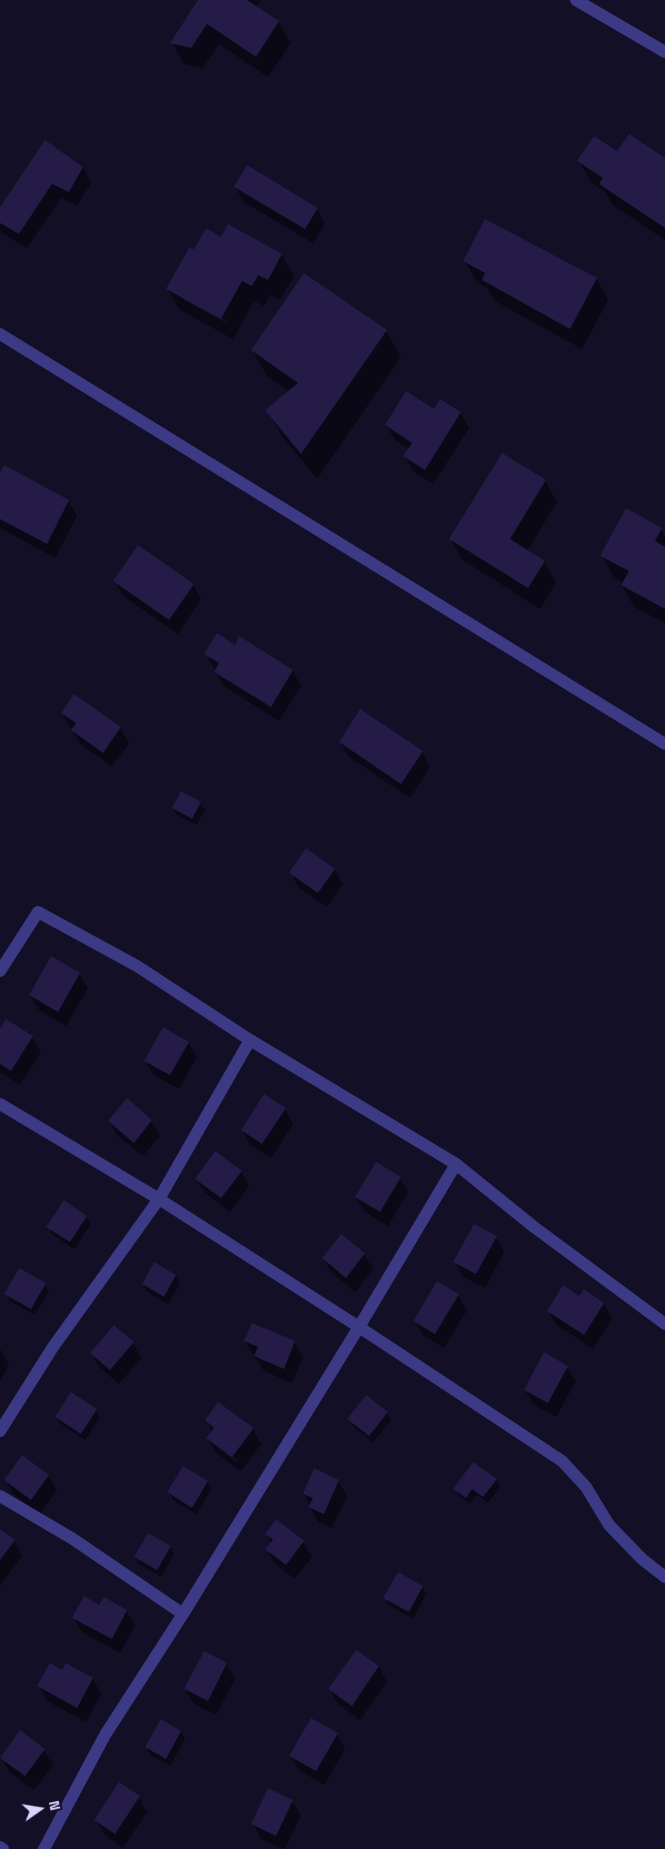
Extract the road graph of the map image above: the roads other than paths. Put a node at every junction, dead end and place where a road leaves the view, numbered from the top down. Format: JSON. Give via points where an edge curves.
{"nodes":[{"id":1,"x":576,"y":0,"type":"edge"},
{"id":2,"x":665,"y":52,"type":"edge"},
{"id":3,"x":0,"y":334,"type":"edge"},
{"id":4,"x":665,"y":744,"type":"edge"},
{"id":5,"x":0,"y":971,"type":"edge"},
{"id":6,"x":250,"y":1040,"type":"junction"},
{"id":7,"x":0,"y":1104,"type":"edge"},
{"id":8,"x":456,"y":1164,"type":"junction"},
{"id":9,"x":159,"y":1199,"type":"junction"},
{"id":10,"x":665,"y":1324,"type":"edge"},
{"id":11,"x":360,"y":1327,"type":"junction"},
{"id":12,"x":0,"y":1431,"type":"edge"},
{"id":13,"x":0,"y":1496,"type":"edge"},
{"id":14,"x":665,"y":1577,"type":"edge"},
{"id":15,"x":183,"y":1614,"type":"junction"},
{"id":16,"x":44,"y":1849,"type":"edge"}],
"edges":[{"from":1,"to":2,"type":"street"},
{"from":3,"to":4,"type":"street"},
{"from":5,"to":6,"type":"street","via":[[38,912],[137,966]]},
{"from":6,"to":8,"type":"street"},
{"from":6,"to":9,"type":"street"},
{"from":7,"to":9,"type":"street"},
{"from":8,"to":10,"type":"street","via":[[534,1227]]},
{"from":8,"to":11,"type":"street"},
{"from":9,"to":11,"type":"street"},
{"from":9,"to":12,"type":"street","via":[[53,1347]]},
{"from":11,"to":14,"type":"street","via":[[562,1461],[586,1487],[609,1525]]},
{"from":11,"to":15,"type":"street"},
{"from":13,"to":15,"type":"street","via":[[73,1539]]},
{"from":15,"to":16,"type":"street","via":[[105,1735]]}]}
